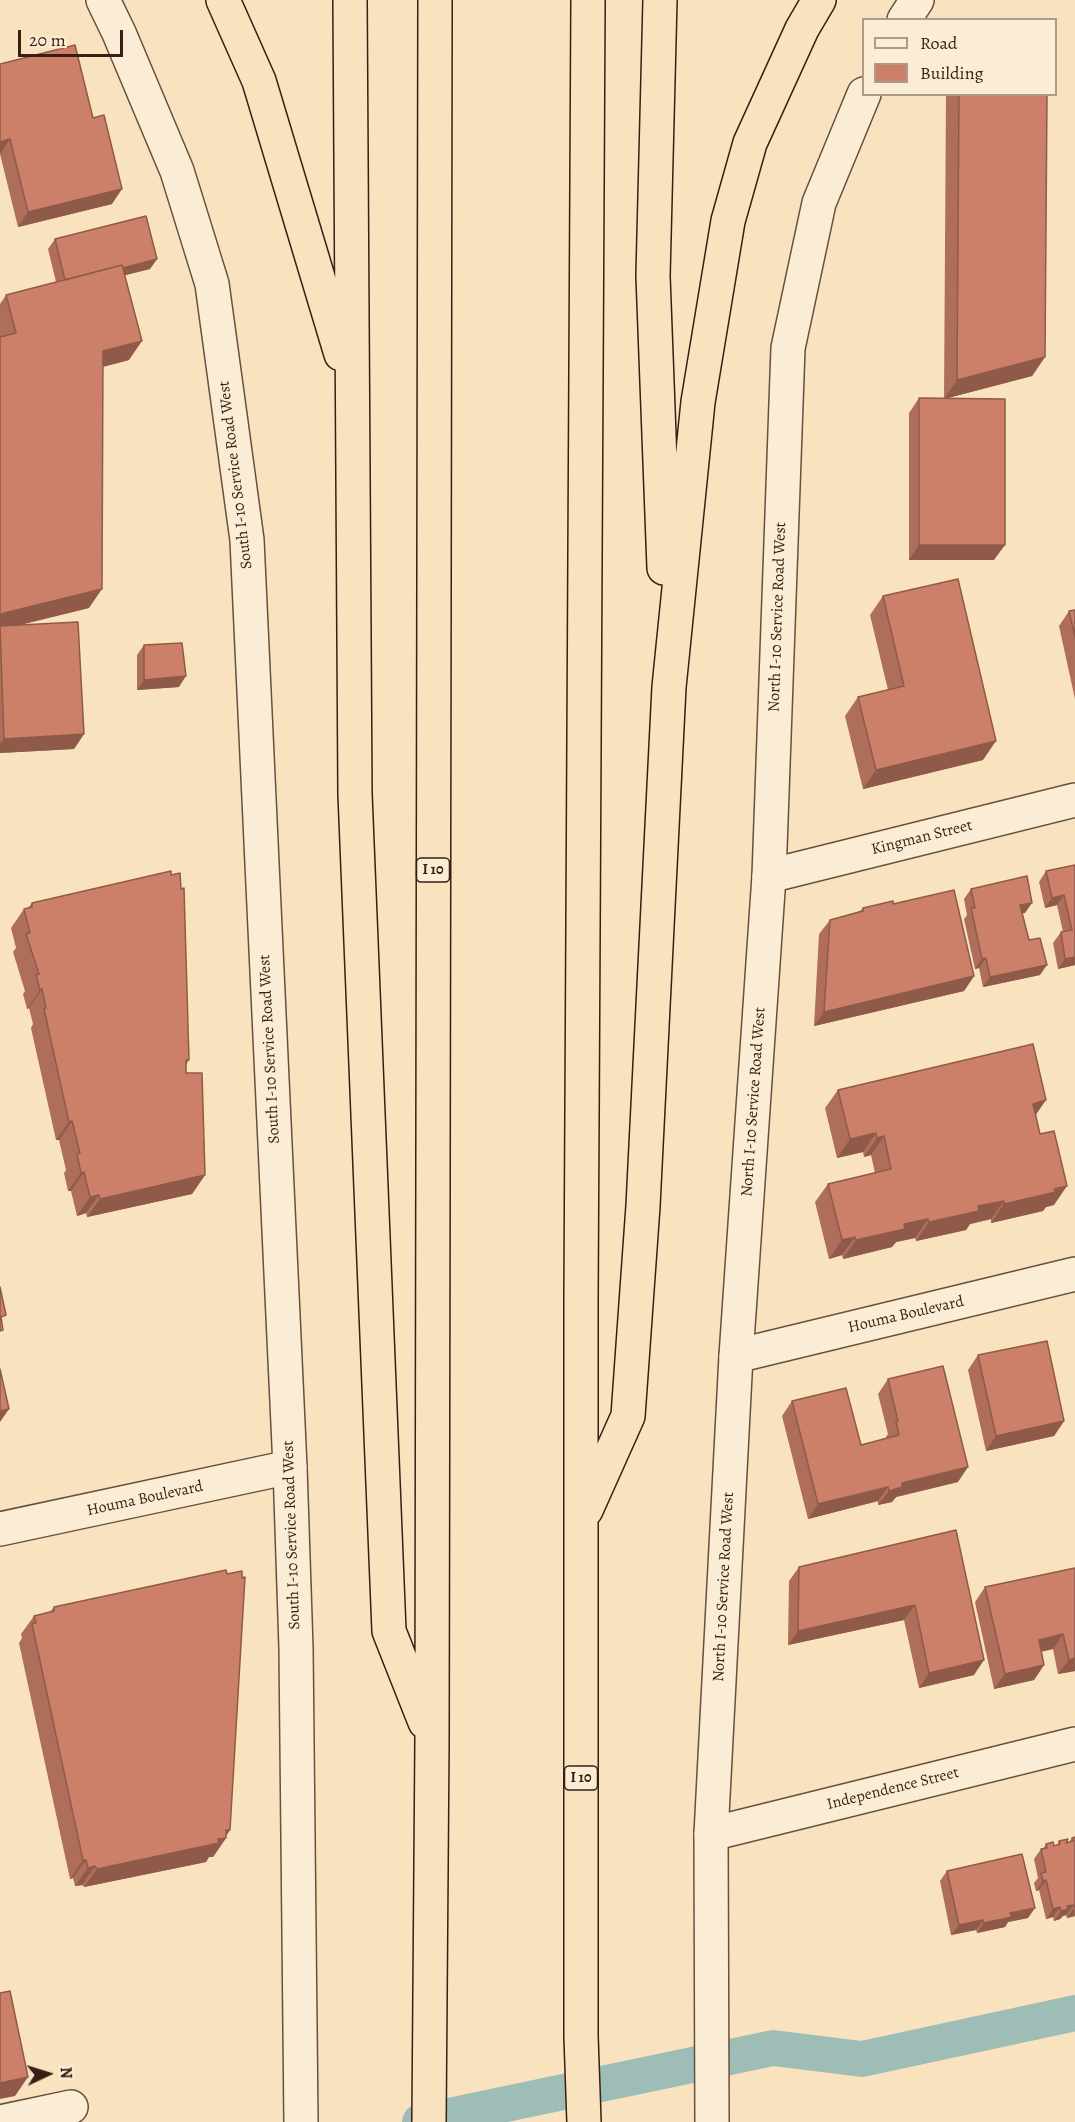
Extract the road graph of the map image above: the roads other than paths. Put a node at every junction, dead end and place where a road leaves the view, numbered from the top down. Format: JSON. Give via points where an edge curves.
{"nodes":[{"id":1,"x":103,"y":0,"type":"edge"},
{"id":2,"x":223,"y":0,"type":"edge"},
{"id":3,"x":350,"y":0,"type":"edge"},
{"id":4,"x":435,"y":0,"type":"edge"},
{"id":5,"x":588,"y":0,"type":"edge"},
{"id":6,"x":660,"y":0,"type":"edge"},
{"id":7,"x":819,"y":0,"type":"edge"},
{"id":8,"x":917,"y":0,"type":"edge"},
{"id":9,"x":905,"y":18,"type":"edge"},
{"id":10,"x":863,"y":96,"type":"edge"},
{"id":11,"x":351,"y":390,"type":"junction"},
{"id":12,"x":669,"y":687,"type":"junction"},
{"id":13,"x":1075,"y":800,"type":"edge"},
{"id":14,"x":769,"y":876,"type":"junction"},
{"id":15,"x":1075,"y":1274,"type":"edge"},
{"id":16,"x":736,"y":1356,"type":"junction"},
{"id":17,"x":290,"y":1467,"type":"junction"},
{"id":18,"x":581,"y":1521,"type":"junction"},
{"id":19,"x":0,"y":1529,"type":"edge"},
{"id":20,"x":432,"y":1739,"type":"junction"},
{"id":21,"x":1075,"y":1744,"type":"edge"},
{"id":22,"x":711,"y":1834,"type":"junction"},
{"id":23,"x":71,"y":2106,"type":"dead end"},
{"id":24,"x":0,"y":2122,"type":"edge"},
{"id":25,"x":301,"y":2122,"type":"edge"},
{"id":26,"x":429,"y":2122,"type":"edge"},
{"id":27,"x":584,"y":2122,"type":"edge"},
{"id":28,"x":712,"y":2122,"type":"edge"}],
"edges":[{"from":1,"to":17,"type":"street","name":"South I-10 Service Road West","via":[[177,171],[212,284],[247,540]]},
{"from":2,"to":11,"type":"highway","via":[[259,81]]},
{"from":3,"to":11,"type":"highway"},
{"from":4,"to":20,"type":"highway","number":"I 10"},
{"from":5,"to":18,"type":"highway","number":"I 10"},
{"from":6,"to":12,"type":"highway","via":[[654,276]]},
{"from":7,"to":12,"type":"highway","via":[[750,143],[728,220],[698,402]]},
{"from":8,"to":9,"type":"street"},
{"from":10,"to":14,"type":"street","name":"North I-10 Service Road West","via":[[819,203],[788,348]]},
{"from":11,"to":20,"type":"highway","via":[[355,794],[389,1631]]},
{"from":12,"to":18,"type":"highway","via":[[643,1206],[628,1416]]},
{"from":13,"to":14,"type":"street","name":"Kingman Street"},
{"from":14,"to":16,"type":"street","name":"North I-10 Service Road West"},
{"from":15,"to":16,"type":"street","name":"Houma Boulevard"},
{"from":16,"to":22,"type":"street","name":"North I-10 Service Road West"},
{"from":17,"to":19,"type":"street","name":"Houma Boulevard"},
{"from":17,"to":25,"type":"street","name":"South I-10 Service Road West"},
{"from":18,"to":27,"type":"highway","number":"I 10"},
{"from":20,"to":26,"type":"highway","number":"I 10"},
{"from":21,"to":22,"type":"street","name":"Independence Street"},
{"from":22,"to":28,"type":"street","name":"North I-10 Service Road West"},
{"from":23,"to":24,"type":"street"}]}
